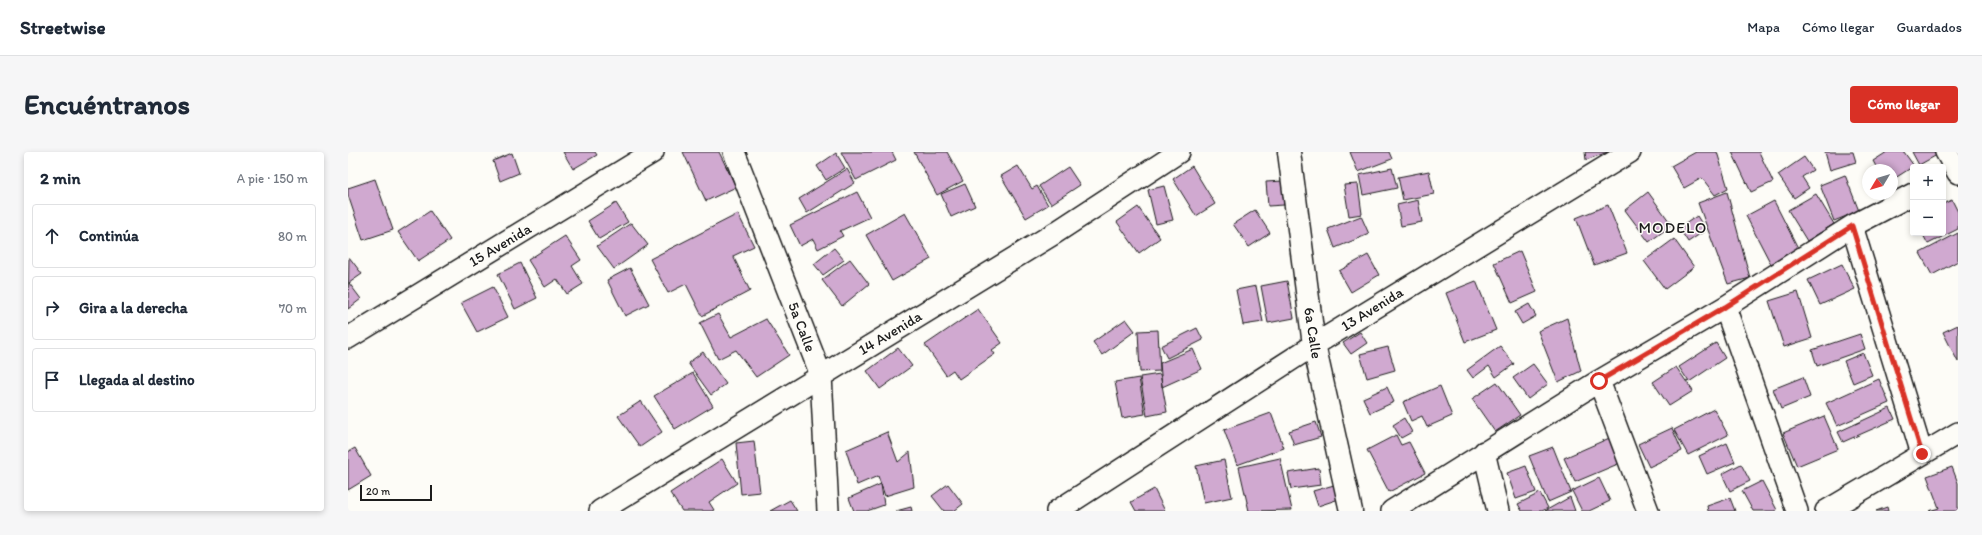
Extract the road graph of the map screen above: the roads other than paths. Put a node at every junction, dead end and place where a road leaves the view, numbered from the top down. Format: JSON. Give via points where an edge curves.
{"nodes":[{"id":1,"x":653,"y":152,"type":"edge"},
{"id":2,"x":734,"y":152,"type":"edge"},
{"id":3,"x":1179,"y":152,"type":"edge"},
{"id":4,"x":1290,"y":152,"type":"edge"},
{"id":5,"x":1630,"y":152,"type":"edge"},
{"id":6,"x":1946,"y":152,"type":"edge"},
{"id":7,"x":1954,"y":173,"type":"edge"},
{"id":8,"x":1910,"y":196,"type":"edge"},
{"id":9,"x":1852,"y":226,"type":"junction"},
{"id":10,"x":1725,"y":307,"type":"junction"},
{"id":11,"x":348,"y":338,"type":"edge"},
{"id":12,"x":1314,"y":345,"type":"junction"},
{"id":13,"x":821,"y":375,"type":"junction"},
{"id":14,"x":1599,"y":381,"type":"junction"},
{"id":15,"x":1958,"y":433,"type":"edge"},
{"id":16,"x":1484,"y":452,"type":"junction"},
{"id":17,"x":1922,"y":454,"type":"junction"},
{"id":18,"x":600,"y":511,"type":"edge"},
{"id":19,"x":828,"y":511,"type":"edge"},
{"id":20,"x":1057,"y":511,"type":"edge"},
{"id":21,"x":1351,"y":511,"type":"edge"},
{"id":22,"x":1392,"y":511,"type":"edge"},
{"id":23,"x":1498,"y":511,"type":"edge"},
{"id":24,"x":1648,"y":511,"type":"edge"},
{"id":25,"x":1797,"y":511,"type":"edge"},
{"id":26,"x":1826,"y":511,"type":"edge"}],
"edges":[{"from":1,"to":11,"type":"street","name":"15 Avenida"},
{"from":2,"to":13,"type":"street","name":"5a Calle"},
{"from":3,"to":13,"type":"street","name":"14 Avenida","via":[[1055,233]]},
{"from":4,"to":12,"type":"main road","name":"6a Calle"},
{"from":5,"to":12,"type":"street","name":"13 Avenida"},
{"from":6,"to":7,"type":"street"},
{"from":8,"to":9,"type":"street"},
{"from":9,"to":10,"type":"street"},
{"from":9,"to":17,"type":"street"},
{"from":10,"to":14,"type":"street"},
{"from":10,"to":25,"type":"street"},
{"from":12,"to":20,"type":"street","name":"13 Avenida"},
{"from":12,"to":21,"type":"main road","name":"6a Calle"},
{"from":13,"to":18,"type":"street","name":"14 Avenida"},
{"from":13,"to":19,"type":"street","name":"5a Calle"},
{"from":14,"to":16,"type":"street"},
{"from":14,"to":24,"type":"street"},
{"from":15,"to":17,"type":"street"},
{"from":16,"to":22,"type":"street"},
{"from":16,"to":23,"type":"street"},
{"from":17,"to":26,"type":"street"}]}
